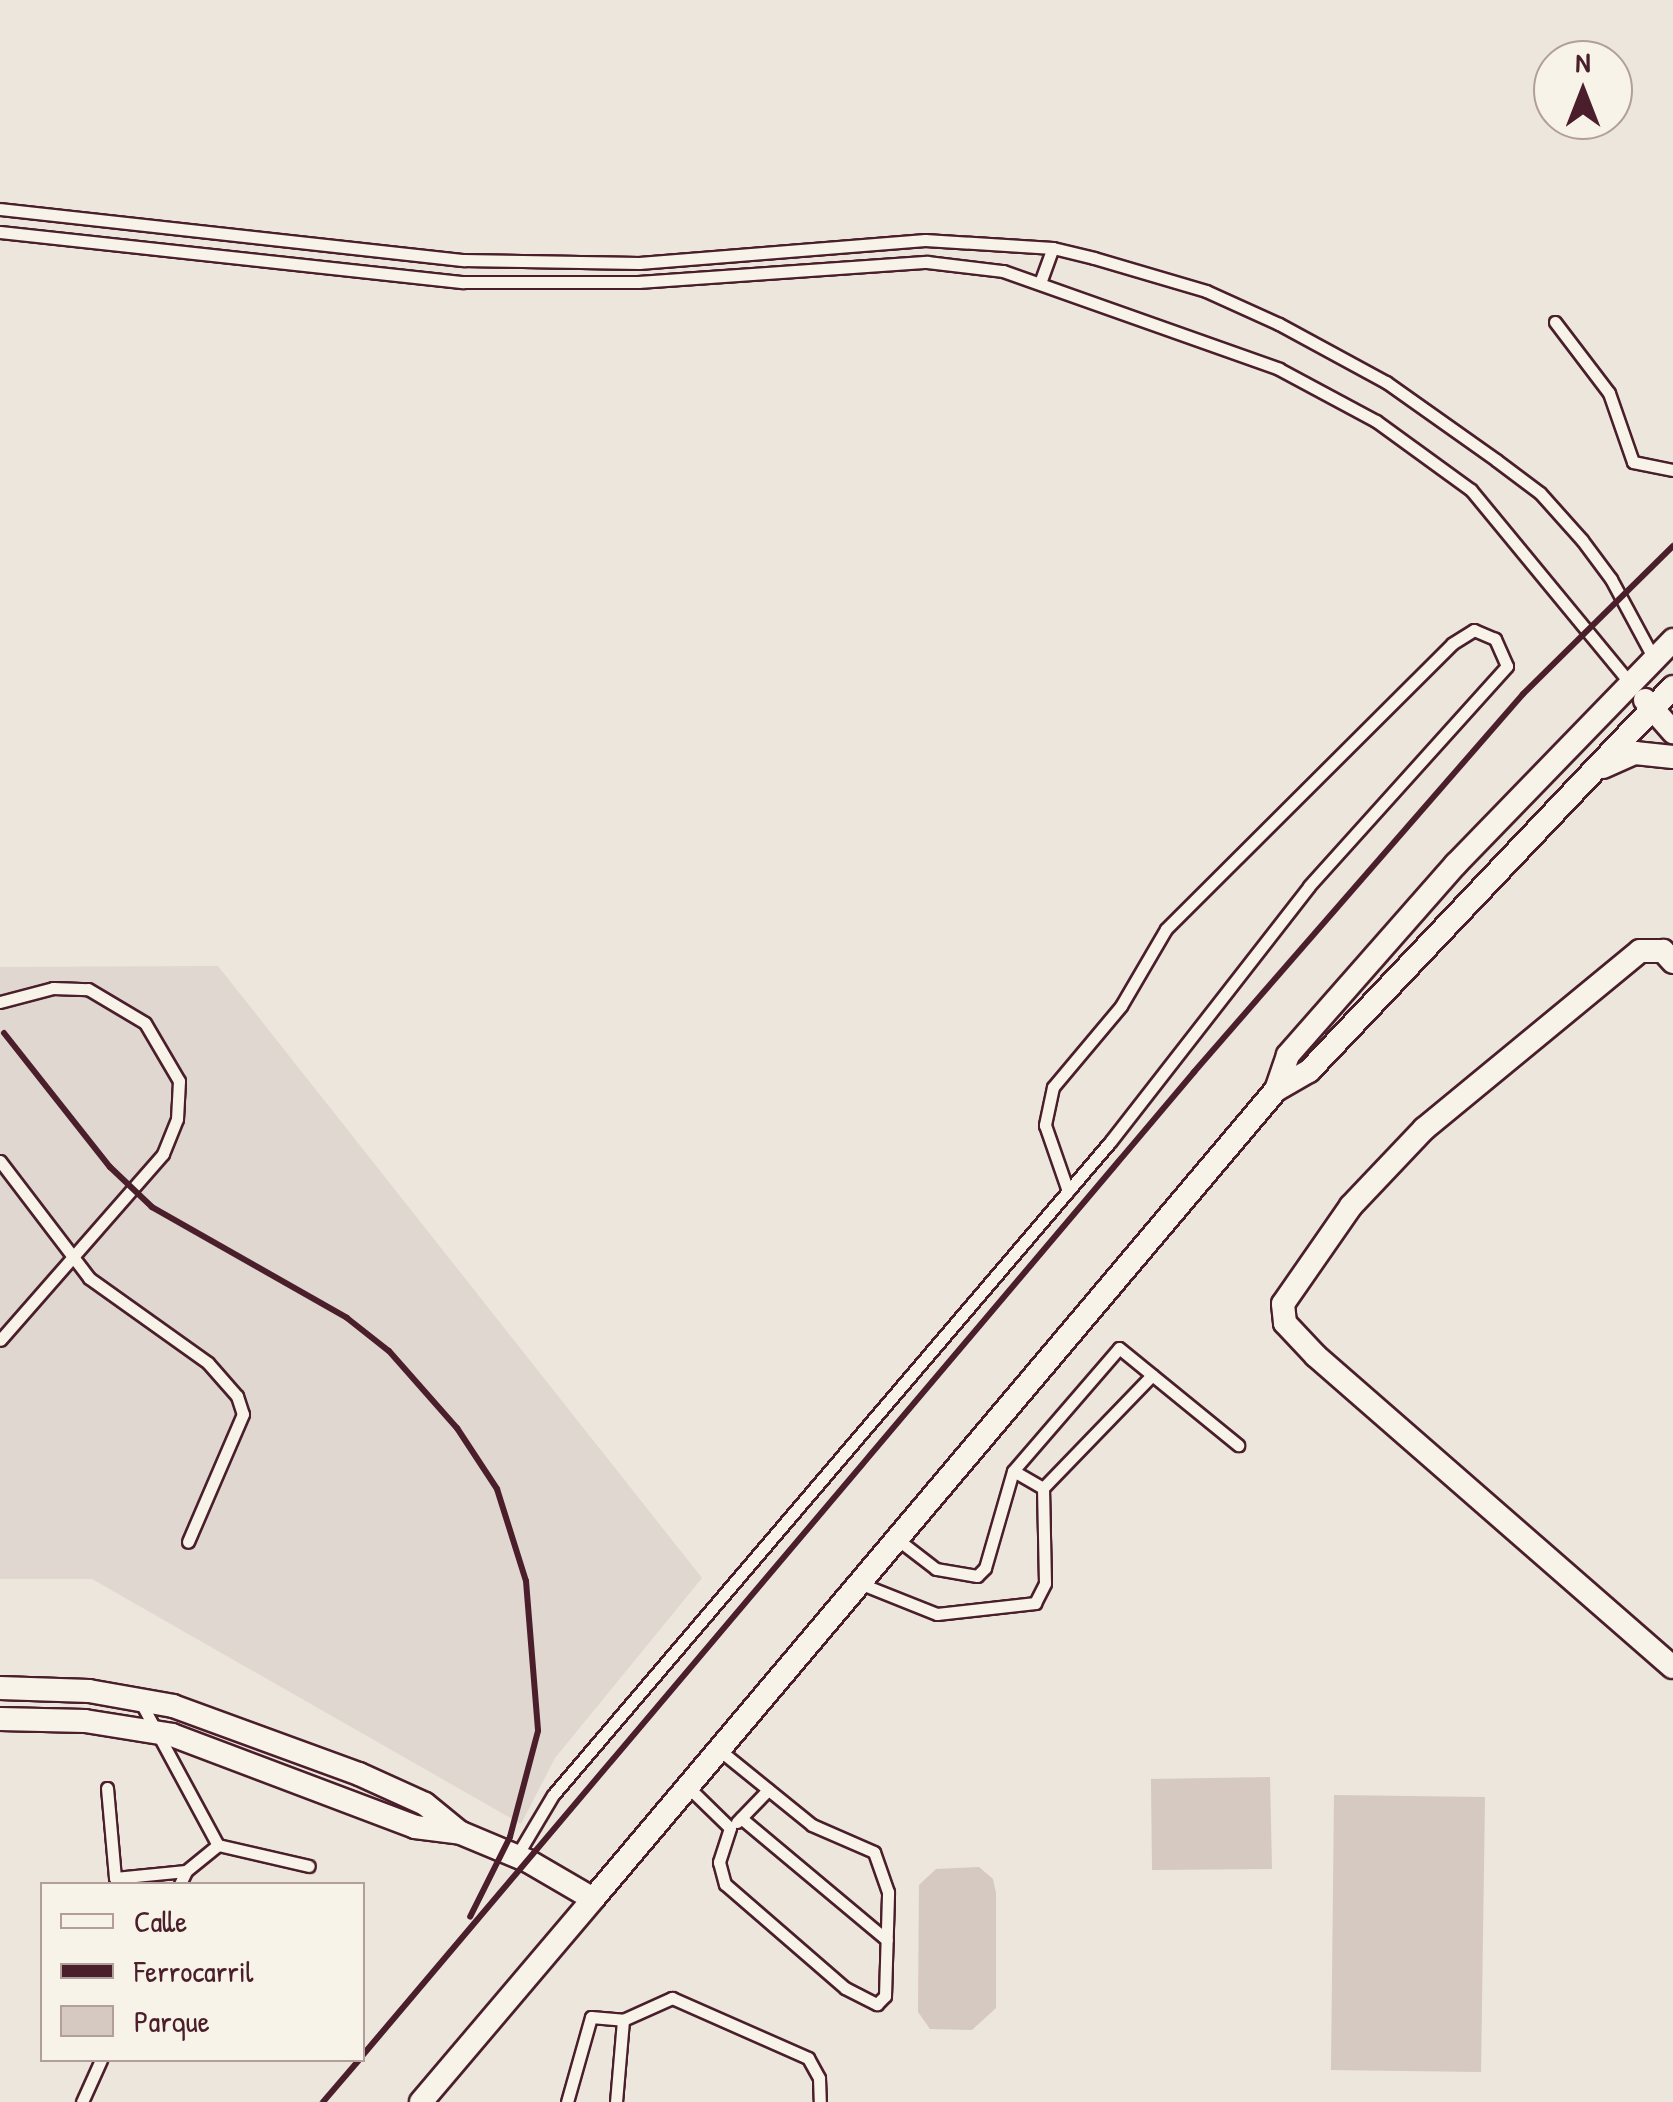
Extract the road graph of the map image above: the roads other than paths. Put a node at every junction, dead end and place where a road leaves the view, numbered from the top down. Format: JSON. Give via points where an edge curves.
{"nodes":[{"id":1,"x":0,"y":209,"type":"edge"},
{"id":2,"x":0,"y":232,"type":"edge"},
{"id":3,"x":270,"y":240,"type":"junction"},
{"id":4,"x":1053,"y":248,"type":"junction"},
{"id":5,"x":268,"y":264,"type":"junction"},
{"id":6,"x":1040,"y":283,"type":"junction"},
{"id":7,"x":1555,"y":322,"type":"dead end"},
{"id":8,"x":1673,"y":470,"type":"edge"},
{"id":9,"x":1673,"y":640,"type":"edge"},
{"id":10,"x":1654,"y":657,"type":"junction"},
{"id":11,"x":1673,"y":678,"type":"edge"},
{"id":12,"x":1629,"y":682,"type":"junction"},
{"id":13,"x":1673,"y":687,"type":"edge"},
{"id":14,"x":1652,"y":708,"type":"junction"},
{"id":15,"x":1673,"y":732,"type":"edge"},
{"id":16,"x":1673,"y":757,"type":"edge"},
{"id":17,"x":1579,"y":783,"type":"junction"},
{"id":18,"x":1673,"y":962,"type":"edge"},
{"id":19,"x":0,"y":1002,"type":"edge"},
{"id":20,"x":1276,"y":1090,"type":"junction"},
{"id":21,"x":0,"y":1161,"type":"edge"},
{"id":22,"x":1068,"y":1191,"type":"junction"},
{"id":23,"x":71,"y":1254,"type":"junction"},
{"id":24,"x":0,"y":1340,"type":"edge"},
{"id":25,"x":1152,"y":1375,"type":"junction"},
{"id":26,"x":1238,"y":1445,"type":"dead end"},
{"id":27,"x":1013,"y":1471,"type":"junction"},
{"id":28,"x":1043,"y":1488,"type":"junction"},
{"id":29,"x":896,"y":1539,"type":"junction"},
{"id":30,"x":188,"y":1542,"type":"dead end"},
{"id":31,"x":859,"y":1583,"type":"junction"},
{"id":32,"x":1671,"y":1660,"type":"edge"},
{"id":33,"x":0,"y":1688,"type":"edge"},
{"id":34,"x":138,"y":1697,"type":"junction"},
{"id":35,"x":0,"y":1719,"type":"edge"},
{"id":36,"x":153,"y":1732,"type":"junction"},
{"id":37,"x":718,"y":1750,"type":"junction"},
{"id":38,"x":688,"y":1786,"type":"junction"},
{"id":39,"x":107,"y":1788,"type":"dead end"},
{"id":40,"x":768,"y":1790,"type":"junction"},
{"id":41,"x":741,"y":1818,"type":"junction"},
{"id":42,"x":730,"y":1828,"type":"junction"},
{"id":43,"x":461,"y":1833,"type":"junction"},
{"id":44,"x":218,"y":1845,"type":"junction"},
{"id":45,"x":516,"y":1857,"type":"junction"},
{"id":46,"x":310,"y":1866,"type":"dead end"},
{"id":47,"x":186,"y":1870,"type":"junction"},
{"id":48,"x":181,"y":1882,"type":"edge"},
{"id":49,"x":593,"y":1900,"type":"junction"},
{"id":50,"x":887,"y":1940,"type":"junction"},
{"id":51,"x":623,"y":2020,"type":"junction"},
{"id":52,"x":101,"y":2062,"type":"edge"},
{"id":53,"x":82,"y":2102,"type":"edge"},
{"id":54,"x":421,"y":2102,"type":"edge"},
{"id":55,"x":568,"y":2102,"type":"edge"},
{"id":56,"x":616,"y":2102,"type":"edge"},
{"id":57,"x":820,"y":2102,"type":"edge"}],
"edges":[{"from":1,"to":3,"type":"lane"},
{"from":2,"to":5,"type":"lane"},
{"from":3,"to":4,"type":"lane","via":[[462,260],[640,263],[925,240]]},
{"from":3,"to":5,"type":"lane"},
{"from":4,"to":6,"type":"lane"},
{"from":4,"to":10,"type":"lane","via":[[1206,290],[1386,382],[1540,493],[1612,578]]},
{"from":5,"to":6,"type":"lane","via":[[483,282],[638,282],[927,262]]},
{"from":6,"to":12,"type":"lane","via":[[1279,369],[1376,421],[1471,490]]},
{"from":7,"to":8,"type":"lane","via":[[1609,393],[1633,462]]},
{"from":9,"to":10,"type":"street"},
{"from":10,"to":11,"type":"street"},
{"from":10,"to":12,"type":"street"},
{"from":12,"to":14,"type":"street"},
{"from":12,"to":20,"type":"street","via":[[1301,1041]]},
{"from":13,"to":14,"type":"street"},
{"from":14,"to":15,"type":"street"},
{"from":14,"to":17,"type":"street"},
{"from":16,"to":17,"type":"street","via":[[1621,756]]},
{"from":17,"to":20,"type":"street","via":[[1309,1072]]},
{"from":18,"to":32,"type":"street","via":[[1663,951],[1640,951],[1424,1129],[1352,1206],[1282,1304],[1285,1323],[1316,1356]]},
{"from":19,"to":23,"type":"lane","via":[[53,988],[88,989],[145,1023],[179,1080],[164,1154]]},
{"from":20,"to":29,"type":"street"},
{"from":21,"to":23,"type":"lane"},
{"from":22,"to":22,"type":"lane","via":[[1322,872],[1507,666],[1495,639],[1474,630],[1452,644],[1166,928],[1121,1006],[1053,1087],[1044,1125]]},
{"from":22,"to":45,"type":"lane","via":[[553,1795]]},
{"from":23,"to":24,"type":"lane"},
{"from":23,"to":30,"type":"lane","via":[[89,1278],[208,1363],[237,1396],[243,1414]]},
{"from":25,"to":26,"type":"lane"},
{"from":25,"to":27,"type":"lane","via":[[1119,1348]]},
{"from":25,"to":28,"type":"lane"},
{"from":27,"to":28,"type":"lane"},
{"from":27,"to":29,"type":"lane","via":[[977,1576],[936,1569]]},
{"from":28,"to":31,"type":"lane","via":[[1044,1582],[1035,1603],[937,1614]]},
{"from":29,"to":31,"type":"street"},
{"from":31,"to":37,"type":"street"},
{"from":33,"to":34,"type":"street"},
{"from":34,"to":36,"type":"lane"},
{"from":34,"to":43,"type":"street","via":[[360,1774],[425,1804]]},
{"from":35,"to":36,"type":"street","via":[[84,1721]]},
{"from":36,"to":43,"type":"street","via":[[252,1761],[414,1827]]},
{"from":36,"to":44,"type":"lane"},
{"from":37,"to":38,"type":"street"},
{"from":37,"to":40,"type":"lane"},
{"from":38,"to":42,"type":"lane"},
{"from":38,"to":49,"type":"street"},
{"from":39,"to":47,"type":"lane","via":[[114,1878]]},
{"from":40,"to":41,"type":"lane"},
{"from":40,"to":50,"type":"lane","via":[[812,1825],[874,1852],[888,1892]]},
{"from":41,"to":42,"type":"lane"},
{"from":41,"to":50,"type":"lane"},
{"from":42,"to":50,"type":"lane","via":[[719,1862],[725,1884],[867,2002],[885,1996]]},
{"from":43,"to":45,"type":"street"},
{"from":44,"to":46,"type":"lane"},
{"from":44,"to":47,"type":"lane"},
{"from":45,"to":49,"type":"street"},
{"from":47,"to":48,"type":"lane"},
{"from":49,"to":54,"type":"street"},
{"from":51,"to":55,"type":"lane","via":[[591,2018]]},
{"from":51,"to":56,"type":"lane"},
{"from":51,"to":57,"type":"lane","via":[[672,1998],[692,2003],[808,2058],[819,2078]]},
{"from":52,"to":53,"type":"lane"}]}
